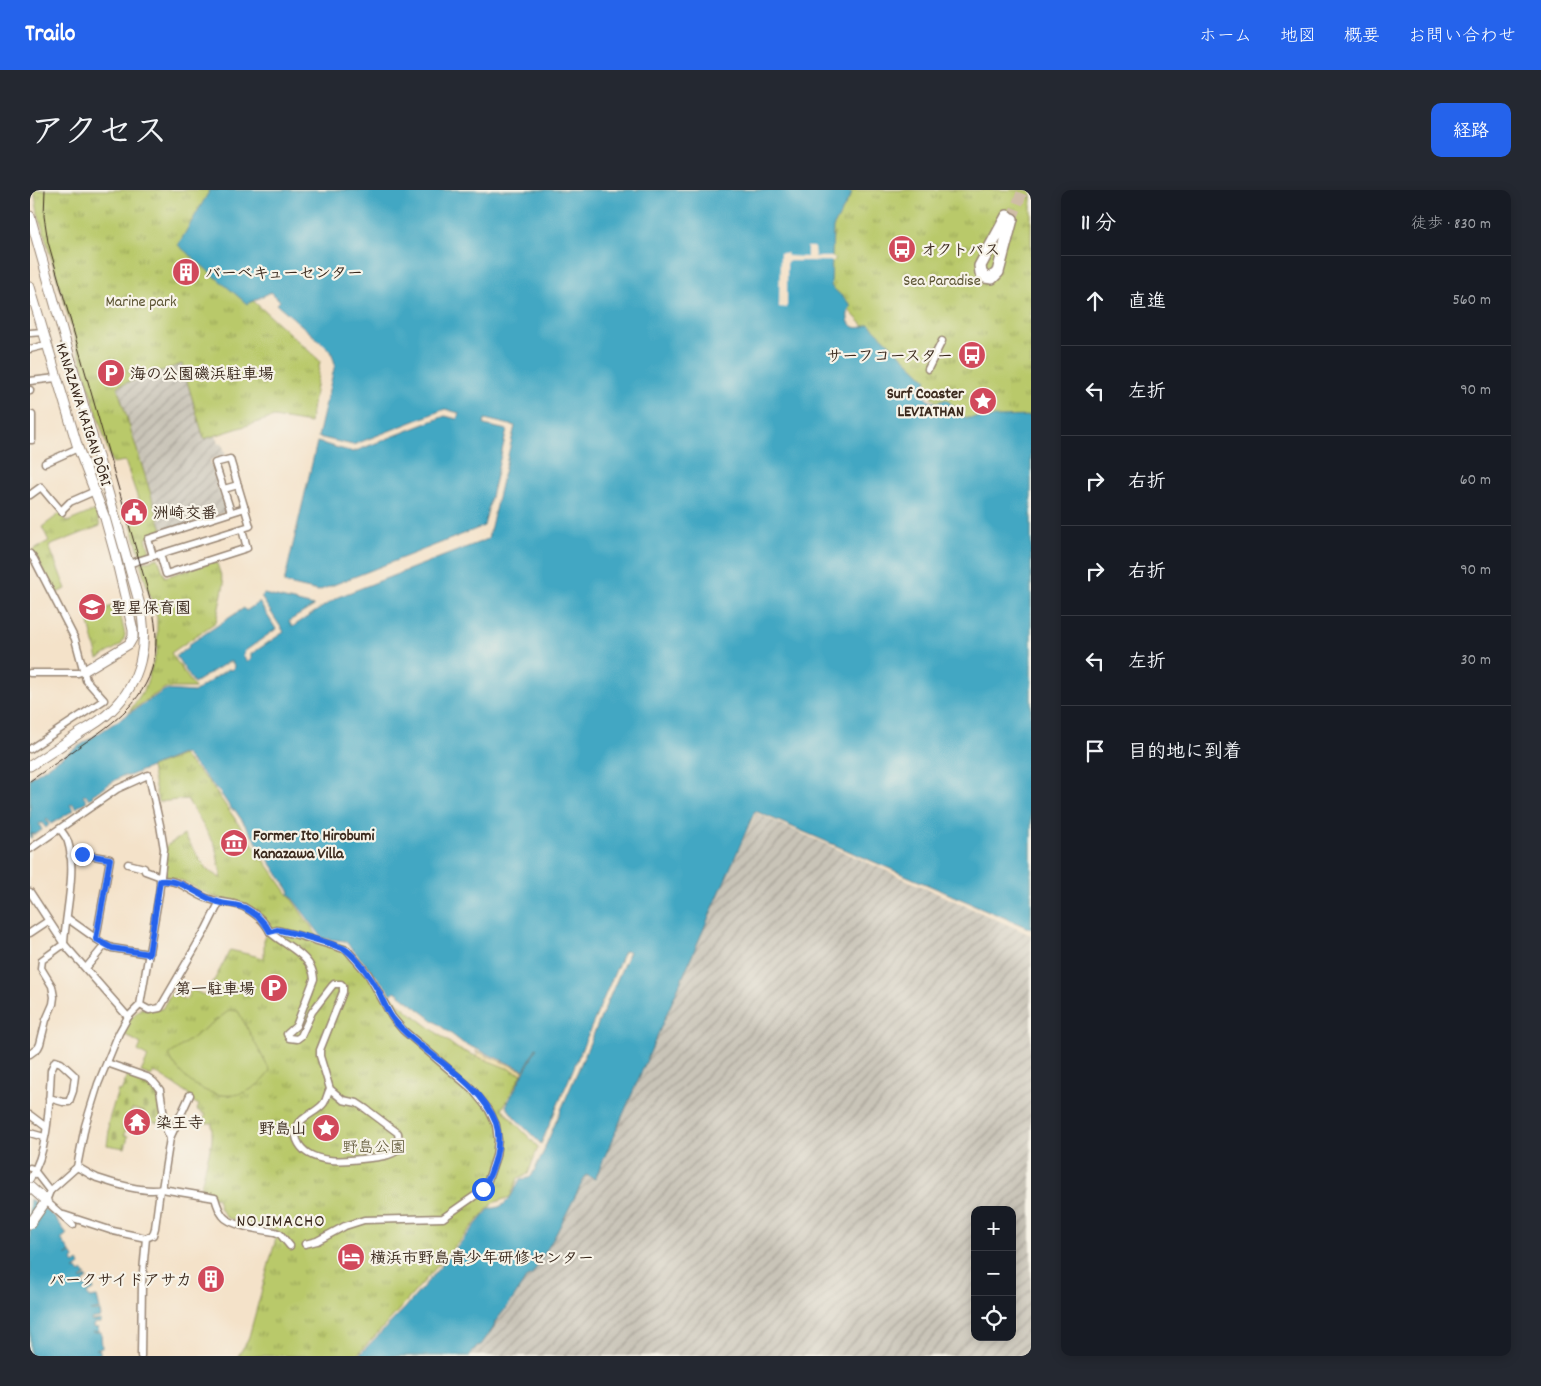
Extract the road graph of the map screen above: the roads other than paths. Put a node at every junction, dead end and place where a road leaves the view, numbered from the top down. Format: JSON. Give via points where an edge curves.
{"nodes":[{"id":1,"x":30,"y":216,"type":"edge"},
{"id":2,"x":30,"y":287,"type":"edge"},
{"id":3,"x":43,"y":332,"type":"junction"},
{"id":4,"x":30,"y":333,"type":"edge"},
{"id":5,"x":942,"y":342,"type":"dead end"},
{"id":6,"x":46,"y":345,"type":"junction"},
{"id":7,"x":30,"y":348,"type":"edge"},
{"id":8,"x":928,"y":369,"type":"dead end"},
{"id":9,"x":56,"y":378,"type":"junction"},
{"id":10,"x":30,"y":381,"type":"edge"},
{"id":11,"x":30,"y":415,"type":"edge"},
{"id":12,"x":30,"y":440,"type":"edge"},
{"id":13,"x":78,"y":448,"type":"junction"},
{"id":14,"x":45,"y":463,"type":"dead end"},
{"id":15,"x":238,"y":485,"type":"junction"},
{"id":16,"x":224,"y":489,"type":"junction"},
{"id":17,"x":95,"y":491,"type":"junction"},
{"id":18,"x":30,"y":494,"type":"edge"},
{"id":19,"x":245,"y":508,"type":"junction"},
{"id":20,"x":231,"y":512,"type":"junction"},
{"id":21,"x":242,"y":529,"type":"junction"},
{"id":22,"x":30,"y":554,"type":"edge"},
{"id":23,"x":160,"y":554,"type":"junction"},
{"id":24,"x":152,"y":556,"type":"junction"},
{"id":25,"x":128,"y":564,"type":"junction"},
{"id":26,"x":84,"y":671,"type":"junction"},
{"id":27,"x":30,"y":674,"type":"edge"},
{"id":28,"x":30,"y":749,"type":"edge"},
{"id":29,"x":30,"y":766,"type":"edge"},
{"id":30,"x":60,"y":829,"type":"junction"},
{"id":31,"x":30,"y":849,"type":"edge"},
{"id":32,"x":70,"y":856,"type":"junction"},
{"id":33,"x":128,"y":864,"type":"dead end"},
{"id":34,"x":161,"y":879,"type":"junction"},
{"id":35,"x":30,"y":892,"type":"edge"},
{"id":36,"x":219,"y":903,"type":"junction"},
{"id":37,"x":67,"y":918,"type":"junction"},
{"id":38,"x":48,"y":921,"type":"junction"},
{"id":39,"x":270,"y":932,"type":"junction"},
{"id":40,"x":30,"y":933,"type":"edge"},
{"id":41,"x":96,"y":939,"type":"junction"},
{"id":42,"x":64,"y":944,"type":"junction"},
{"id":43,"x":105,"y":945,"type":"junction"},
{"id":44,"x":149,"y":954,"type":"junction"},
{"id":45,"x":86,"y":968,"type":"junction"},
{"id":46,"x":140,"y":1005,"type":"junction"},
{"id":47,"x":128,"y":1017,"type":"junction"},
{"id":48,"x":30,"y":1054,"type":"edge"},
{"id":49,"x":107,"y":1062,"type":"junction"},
{"id":50,"x":330,"y":1089,"type":"junction"},
{"id":51,"x":190,"y":1095,"type":"dead end"},
{"id":52,"x":49,"y":1098,"type":"junction"},
{"id":53,"x":30,"y":1116,"type":"edge"},
{"id":54,"x":46,"y":1127,"type":"junction"},
{"id":55,"x":30,"y":1134,"type":"edge"},
{"id":56,"x":44,"y":1137,"type":"junction"},
{"id":57,"x":170,"y":1138,"type":"junction"},
{"id":58,"x":77,"y":1167,"type":"junction"},
{"id":59,"x":32,"y":1170,"type":"edge"},
{"id":60,"x":30,"y":1179,"type":"edge"},
{"id":61,"x":30,"y":1187,"type":"edge"},
{"id":62,"x":161,"y":1189,"type":"junction"},
{"id":63,"x":50,"y":1191,"type":"junction"},
{"id":64,"x":46,"y":1201,"type":"junction"},
{"id":65,"x":63,"y":1214,"type":"junction"},
{"id":66,"x":30,"y":1224,"type":"edge"},
{"id":67,"x":73,"y":1225,"type":"dead end"},
{"id":68,"x":146,"y":1238,"type":"junction"},
{"id":69,"x":305,"y":1244,"type":"dead end"},
{"id":70,"x":290,"y":1246,"type":"dead end"},
{"id":71,"x":141,"y":1356,"type":"edge"}],
"edges":[{"from":1,"to":25,"type":"street"},
{"from":2,"to":3,"type":"street","name":"KANAZAWA KAIGAN DŌRI"},
{"from":3,"to":4,"type":"street"},
{"from":3,"to":6,"type":"street","name":"KANAZAWA KAIGAN DŌRI"},
{"from":5,"to":8,"type":"street"},
{"from":6,"to":7,"type":"street"},
{"from":6,"to":9,"type":"street","name":"KANAZAWA KAIGAN DŌRI"},
{"from":9,"to":10,"type":"street"},
{"from":9,"to":13,"type":"street","name":"KANAZAWA KAIGAN DŌRI"},
{"from":11,"to":12,"type":"street"},
{"from":13,"to":14,"type":"street"},
{"from":13,"to":17,"type":"street","name":"KANAZAWA KAIGAN DŌRI"},
{"from":15,"to":16,"type":"street"},
{"from":15,"to":16,"type":"street","via":[[230,459],[216,463]]},
{"from":15,"to":19,"type":"street"},
{"from":16,"to":20,"type":"street"},
{"from":17,"to":18,"type":"street","via":[[70,502],[62,511],[41,487]]},
{"from":17,"to":26,"type":"street","name":"KANAZAWA KAIGAN DŌRI","via":[[115,554],[133,637],[129,644]]},
{"from":19,"to":20,"type":"street"},
{"from":19,"to":21,"type":"street","via":[[250,526]]},
{"from":20,"to":24,"type":"street","via":[[148,539]]},
{"from":21,"to":23,"type":"street"},
{"from":21,"to":23,"type":"street","via":[[247,548],[166,574]]},
{"from":22,"to":26,"type":"street","via":[[75,639]]},
{"from":23,"to":24,"type":"street"},
{"from":24,"to":25,"type":"street"},
{"from":25,"to":29,"type":"street","via":[[143,620],[143,650],[137,673],[112,710]]},
{"from":26,"to":27,"type":"street"},
{"from":26,"to":28,"type":"street","via":[[86,680],[104,700]]},
{"from":30,"to":31,"type":"street"},
{"from":30,"to":32,"type":"street","via":[[68,840]]},
{"from":30,"to":34,"type":"street","via":[[117,790],[148,775],[164,849]]},
{"from":32,"to":37,"type":"street"},
{"from":32,"to":41,"type":"street","via":[[82,854],[110,859]]},
{"from":33,"to":34,"type":"street","via":[[144,868]]},
{"from":34,"to":36,"type":"street","via":[[182,884]]},
{"from":34,"to":44,"type":"street"},
{"from":35,"to":38,"type":"street"},
{"from":36,"to":39,"type":"street","via":[[252,912]]},
{"from":36,"to":46,"type":"street","via":[[160,1008],[149,1010]]},
{"from":37,"to":41,"type":"street"},
{"from":37,"to":42,"type":"street"},
{"from":38,"to":40,"type":"street"},
{"from":38,"to":42,"type":"street"},
{"from":39,"to":50,"type":"street","via":[[305,959],[314,972],[314,980],[296,1026],[287,1034],[289,1038],[301,1036],[312,1012],[334,984],[343,986],[320,1050]]},
{"from":39,"to":69,"type":"street","via":[[277,930],[346,950],[368,974],[402,1030],[472,1089],[489,1110],[497,1132],[496,1156],[483,1189],[443,1218],[364,1220]]},
{"from":41,"to":43,"type":"street"},
{"from":42,"to":45,"type":"street"},
{"from":42,"to":48,"type":"street","via":[[42,960],[41,968],[52,986],[54,997],[40,1044]]},
{"from":43,"to":44,"type":"street"},
{"from":43,"to":45,"type":"street"},
{"from":44,"to":46,"type":"street"},
{"from":45,"to":47,"type":"street"},
{"from":46,"to":47,"type":"street"},
{"from":47,"to":49,"type":"street"},
{"from":49,"to":57,"type":"street","via":[[152,1080],[160,1090]]},
{"from":49,"to":58,"type":"street","via":[[91,1102]]},
{"from":50,"to":50,"type":"street","via":[[343,1100],[366,1108],[398,1133],[398,1150],[384,1156],[344,1162],[319,1158],[300,1146],[296,1128],[324,1103]]},
{"from":51,"to":57,"type":"street"},
{"from":52,"to":52,"type":"street","via":[[51,1070],[55,1061],[75,1076],[74,1083],[69,1102]]},
{"from":52,"to":54,"type":"street"},
{"from":53,"to":54,"type":"street"},
{"from":54,"to":56,"type":"street"},
{"from":55,"to":56,"type":"street"},
{"from":56,"to":59,"type":"street","via":[[42,1157]]},
{"from":57,"to":62,"type":"street"},
{"from":58,"to":62,"type":"street","via":[[98,1178],[120,1184],[154,1191]]},
{"from":58,"to":63,"type":"street"},
{"from":59,"to":60,"type":"street"},
{"from":59,"to":63,"type":"street"},
{"from":61,"to":64,"type":"street"},
{"from":62,"to":68,"type":"street","via":[[153,1235]]},
{"from":62,"to":70,"type":"street","via":[[215,1198],[225,1219],[280,1234]]},
{"from":63,"to":64,"type":"street"},
{"from":64,"to":65,"type":"street"},
{"from":64,"to":66,"type":"street"},
{"from":65,"to":67,"type":"street"},
{"from":65,"to":68,"type":"street"},
{"from":68,"to":71,"type":"street"}]}
